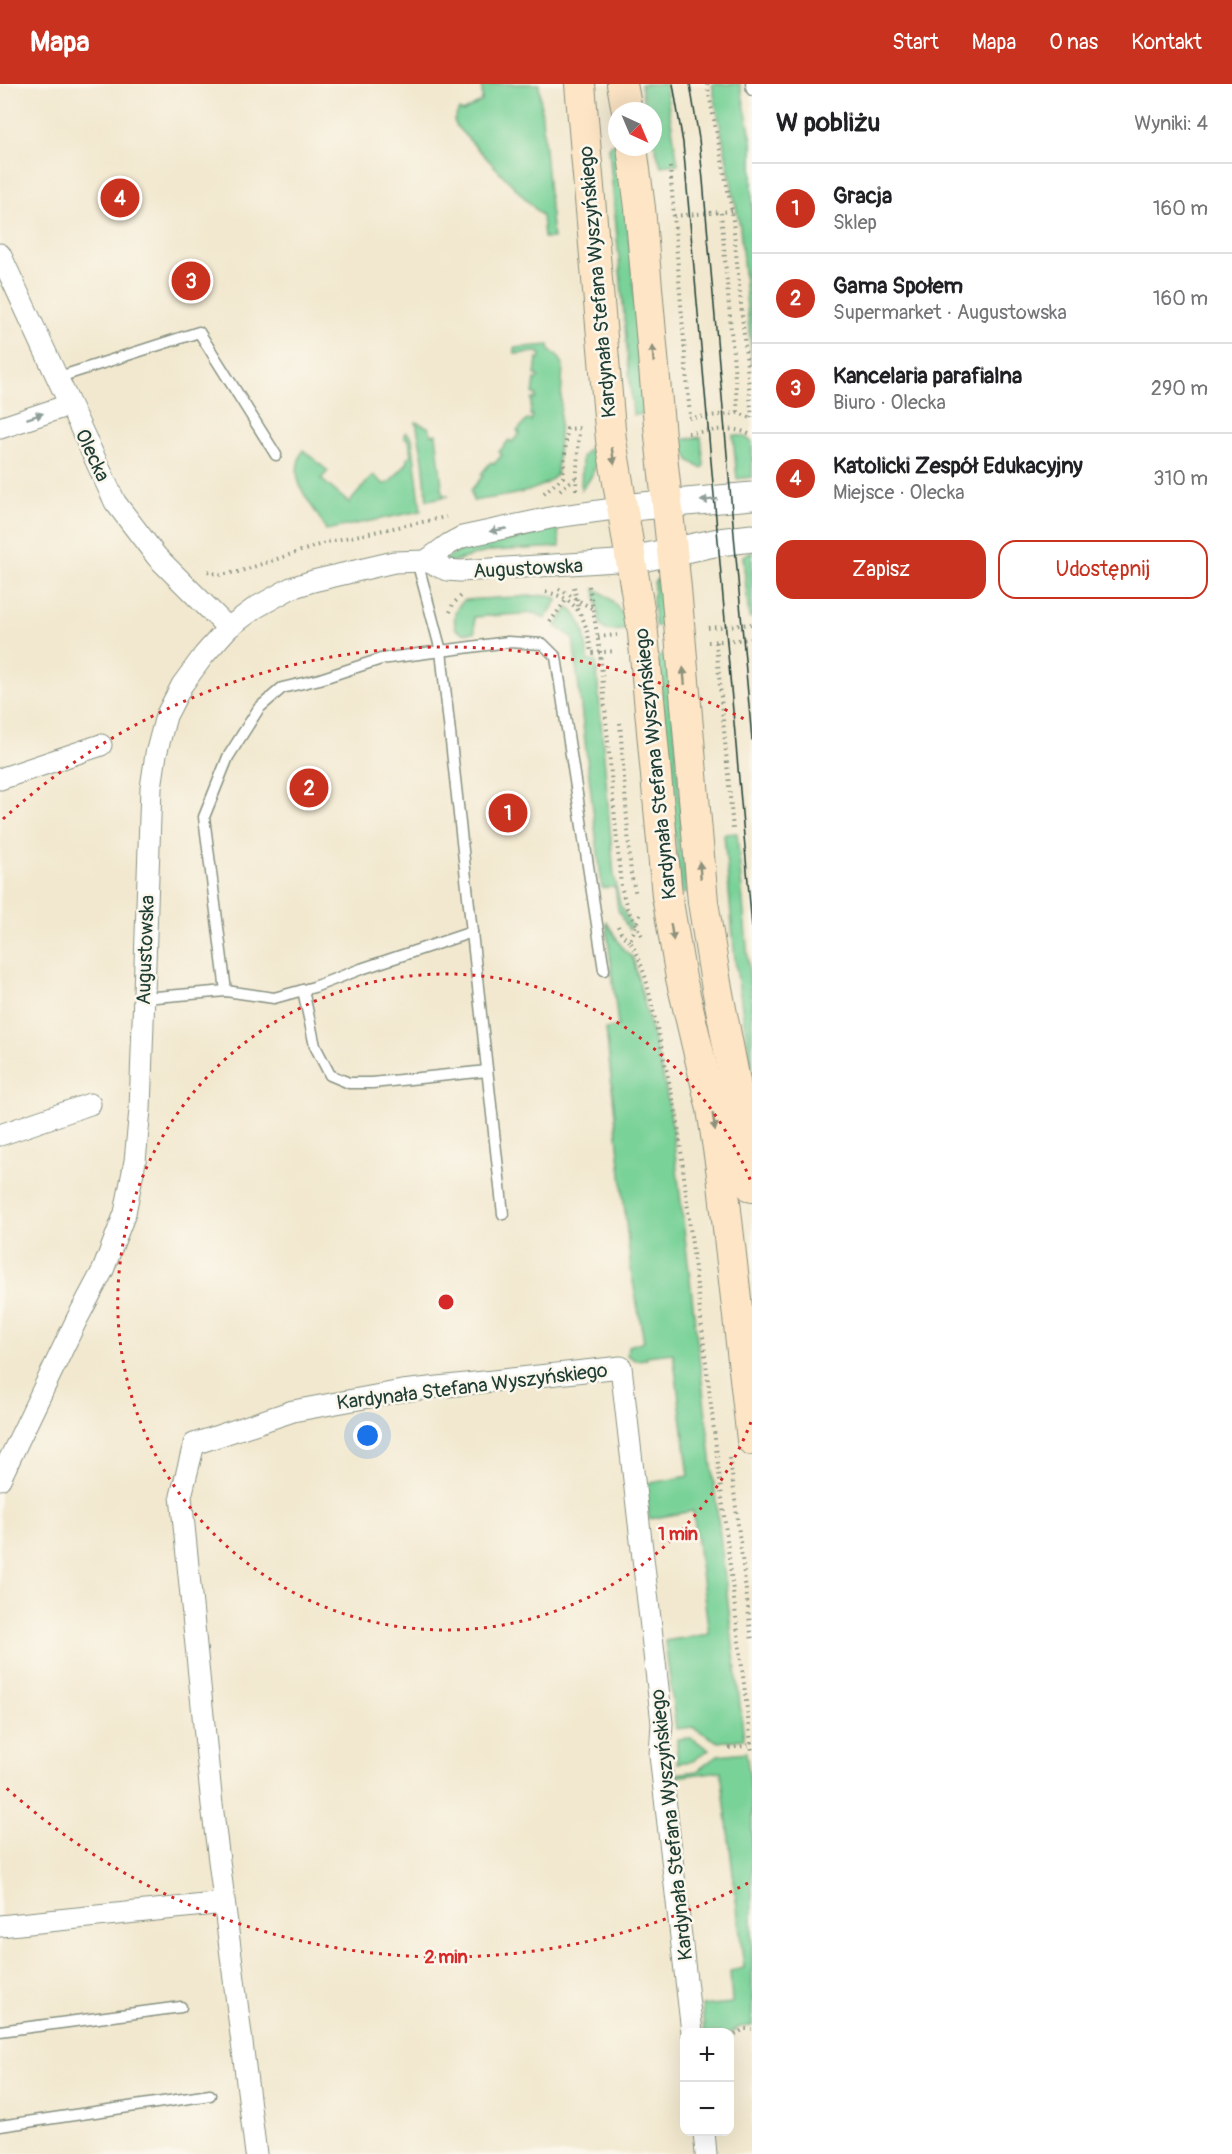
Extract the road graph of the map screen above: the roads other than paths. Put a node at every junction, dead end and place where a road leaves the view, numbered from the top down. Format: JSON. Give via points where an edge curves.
{"nodes":[{"id":1,"x":580,"y":84,"type":"edge"},
{"id":2,"x":622,"y":84,"type":"edge"},
{"id":3,"x":751,"y":84,"type":"edge"},
{"id":4,"x":752,"y":90,"type":"edge"},
{"id":5,"x":625,"y":102,"type":"edge"},
{"id":6,"x":633,"y":156,"type":"edge"},
{"id":7,"x":0,"y":254,"type":"edge"},
{"id":8,"x":56,"y":378,"type":"junction"},
{"id":9,"x":69,"y":405,"type":"junction"},
{"id":10,"x":0,"y":428,"type":"edge"},
{"id":11,"x":276,"y":455,"type":"dead end"},
{"id":12,"x":752,"y":496,"type":"edge"},
{"id":13,"x":667,"y":504,"type":"junction"},
{"id":14,"x":621,"y":508,"type":"junction"},
{"id":15,"x":752,"y":538,"type":"edge"},
{"id":16,"x":672,"y":552,"type":"junction"},
{"id":17,"x":632,"y":560,"type":"junction"},
{"id":18,"x":422,"y":561,"type":"junction"},
{"id":19,"x":228,"y":628,"type":"junction"},
{"id":20,"x":441,"y":651,"type":"junction"},
{"id":21,"x":101,"y":745,"type":"dead end"},
{"id":22,"x":0,"y":779,"type":"edge"},
{"id":23,"x":472,"y":932,"type":"junction"},
{"id":24,"x":604,"y":970,"type":"dead end"},
{"id":25,"x":303,"y":990,"type":"junction"},
{"id":26,"x":226,"y":991,"type":"junction"},
{"id":27,"x":144,"y":998,"type":"junction"},
{"id":28,"x":487,"y":1071,"type":"junction"},
{"id":29,"x":90,"y":1104,"type":"dead end"},
{"id":30,"x":0,"y":1135,"type":"edge"},
{"id":31,"x":752,"y":1187,"type":"edge"},
{"id":32,"x":503,"y":1214,"type":"dead end"},
{"id":33,"x":741,"y":1445,"type":"edge"},
{"id":34,"x":0,"y":1479,"type":"edge"},
{"id":35,"x":225,"y":1903,"type":"junction"},
{"id":36,"x":0,"y":1926,"type":"edge"},
{"id":37,"x":181,"y":2007,"type":"dead end"},
{"id":38,"x":692,"y":2028,"type":"edge"},
{"id":39,"x":0,"y":2031,"type":"edge"},
{"id":40,"x":210,"y":2095,"type":"dead end"},
{"id":41,"x":0,"y":2126,"type":"edge"},
{"id":42,"x":704,"y":2136,"type":"edge"},
{"id":43,"x":256,"y":2154,"type":"edge"},
{"id":44,"x":706,"y":2154,"type":"edge"}],
"edges":[{"from":1,"to":14,"type":"main road","name":"Kardynała Stefana Wyszyńskiego","one_way":true,"via":[[611,440]]},
{"from":2,"to":5,"type":"main road"},
{"from":3,"to":4,"type":"lane"},
{"from":13,"to":6,"type":"main road","name":"Kardynała Stefana Wyszyńskiego","one_way":true},
{"from":7,"to":8,"type":"street","name":"Olecka"},
{"from":8,"to":9,"type":"street","name":"Olecka"},
{"from":8,"to":11,"type":"lane","via":[[199,332]]},
{"from":10,"to":9,"type":"street","one_way":true},
{"from":9,"to":19,"type":"street","name":"Olecka","via":[[115,502],[157,557]]},
{"from":12,"to":13,"type":"street","one_way":true},
{"from":13,"to":14,"type":"street"},
{"from":13,"to":16,"type":"main road","name":"Kardynała Stefana Wyszyńskiego"},
{"from":14,"to":17,"type":"main road","name":"Kardynała Stefana Wyszyńskiego"},
{"from":14,"to":18,"type":"street","name":"Augustowska","one_way":true,"via":[[462,537]]},
{"from":15,"to":16,"type":"street"},
{"from":16,"to":17,"type":"street"},
{"from":31,"to":16,"type":"main road","name":"Kardynała Stefana Wyszyńskiego","one_way":true,"via":[[703,902]]},
{"from":17,"to":18,"type":"street","name":"Augustowska","via":[[460,571]]},
{"from":17,"to":33,"type":"main road","name":"Kardynała Stefana Wyszyńskiego","one_way":true,"via":[[643,633],[667,896],[722,1175]]},
{"from":18,"to":19,"type":"street","name":"Augustowska","via":[[370,566],[291,588]]},
{"from":18,"to":20,"type":"lane"},
{"from":19,"to":27,"type":"street","name":"Augustowska","via":[[182,685],[166,716],[156,754],[151,788]]},
{"from":20,"to":23,"type":"lane"},
{"from":20,"to":24,"type":"lane","via":[[508,642],[532,643],[543,644],[556,657]]},
{"from":20,"to":26,"type":"lane","via":[[381,659],[282,688],[259,708],[228,757],[204,817]]},
{"from":21,"to":22,"type":"street"},
{"from":23,"to":25,"type":"lane"},
{"from":23,"to":28,"type":"lane"},
{"from":25,"to":26,"type":"lane","via":[[273,998]]},
{"from":25,"to":28,"type":"lane","via":[[315,1046],[330,1075],[349,1083],[372,1083]]},
{"from":26,"to":27,"type":"lane"},
{"from":27,"to":34,"type":"street","name":"Augustowska","via":[[140,1110],[125,1213],[103,1270]]},
{"from":28,"to":32,"type":"lane"},
{"from":29,"to":30,"type":"street"},
{"from":35,"to":36,"type":"street"},
{"from":35,"to":38,"type":"street","name":"Kardynała Stefana Wyszyńskiego","via":[[181,1496],[194,1444],[293,1411],[380,1395],[621,1367],[662,1722],[660,1755]]},
{"from":35,"to":43,"type":"street","name":"Kardynała Stefana Wyszyńskiego"},
{"from":37,"to":39,"type":"lane"},
{"from":40,"to":41,"type":"lane"},
{"from":42,"to":44,"type":"street"}]}
